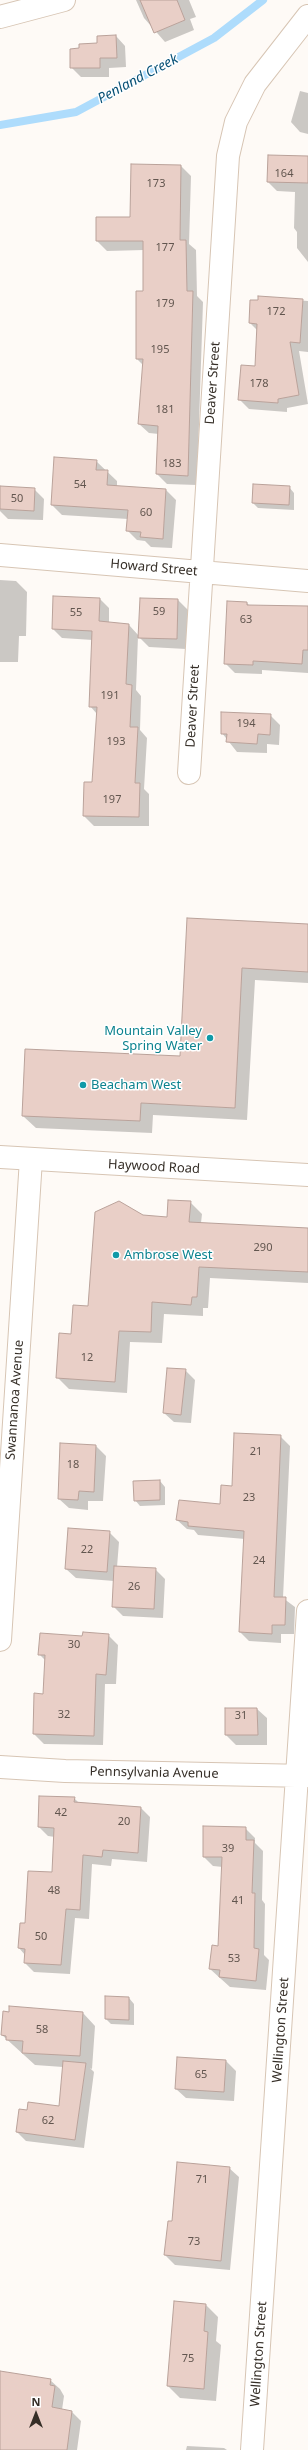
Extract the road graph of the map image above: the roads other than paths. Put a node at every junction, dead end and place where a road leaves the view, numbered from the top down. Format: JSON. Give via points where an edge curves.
{"nodes":[{"id":1,"x":57,"y":1,"type":"edge"},
{"id":2,"x":0,"y":16,"type":"edge"},
{"id":3,"x":308,"y":16,"type":"edge"},
{"id":4,"x":0,"y":555,"type":"edge"},
{"id":5,"x":201,"y":572,"type":"junction"},
{"id":6,"x":308,"y":581,"type":"edge"},
{"id":7,"x":189,"y":773,"type":"dead end"},
{"id":8,"x":0,"y":1157,"type":"edge"},
{"id":9,"x":31,"y":1159,"type":"junction"},
{"id":10,"x":308,"y":1175,"type":"edge"},
{"id":11,"x":308,"y":1610,"type":"edge"},
{"id":12,"x":0,"y":1640,"type":"edge"},
{"id":13,"x":0,"y":1767,"type":"edge"},
{"id":14,"x":303,"y":1776,"type":"edge"},
{"id":15,"x":252,"y":2450,"type":"edge"}],
"edges":[{"from":1,"to":2,"type":"street"},
{"from":3,"to":5,"type":"street","name":"Deaver Street","via":[[256,84],[236,122],[228,156]]},
{"from":4,"to":5,"type":"street","name":"Howard Street"},
{"from":5,"to":6,"type":"street","name":"Howard Street"},
{"from":5,"to":7,"type":"street","name":"Deaver Street"},
{"from":8,"to":9,"type":"street","name":"Haywood Road"},
{"from":9,"to":10,"type":"street","name":"Haywood Road"},
{"from":9,"to":12,"type":"street","name":"Swannanoa Avenue"},
{"from":11,"to":14,"type":"street","name":"Wellington Street"},
{"from":13,"to":14,"type":"street","name":"Pennsylvania Avenue","via":[[65,1772]]},
{"from":14,"to":15,"type":"street","name":"Wellington Street"}]}
